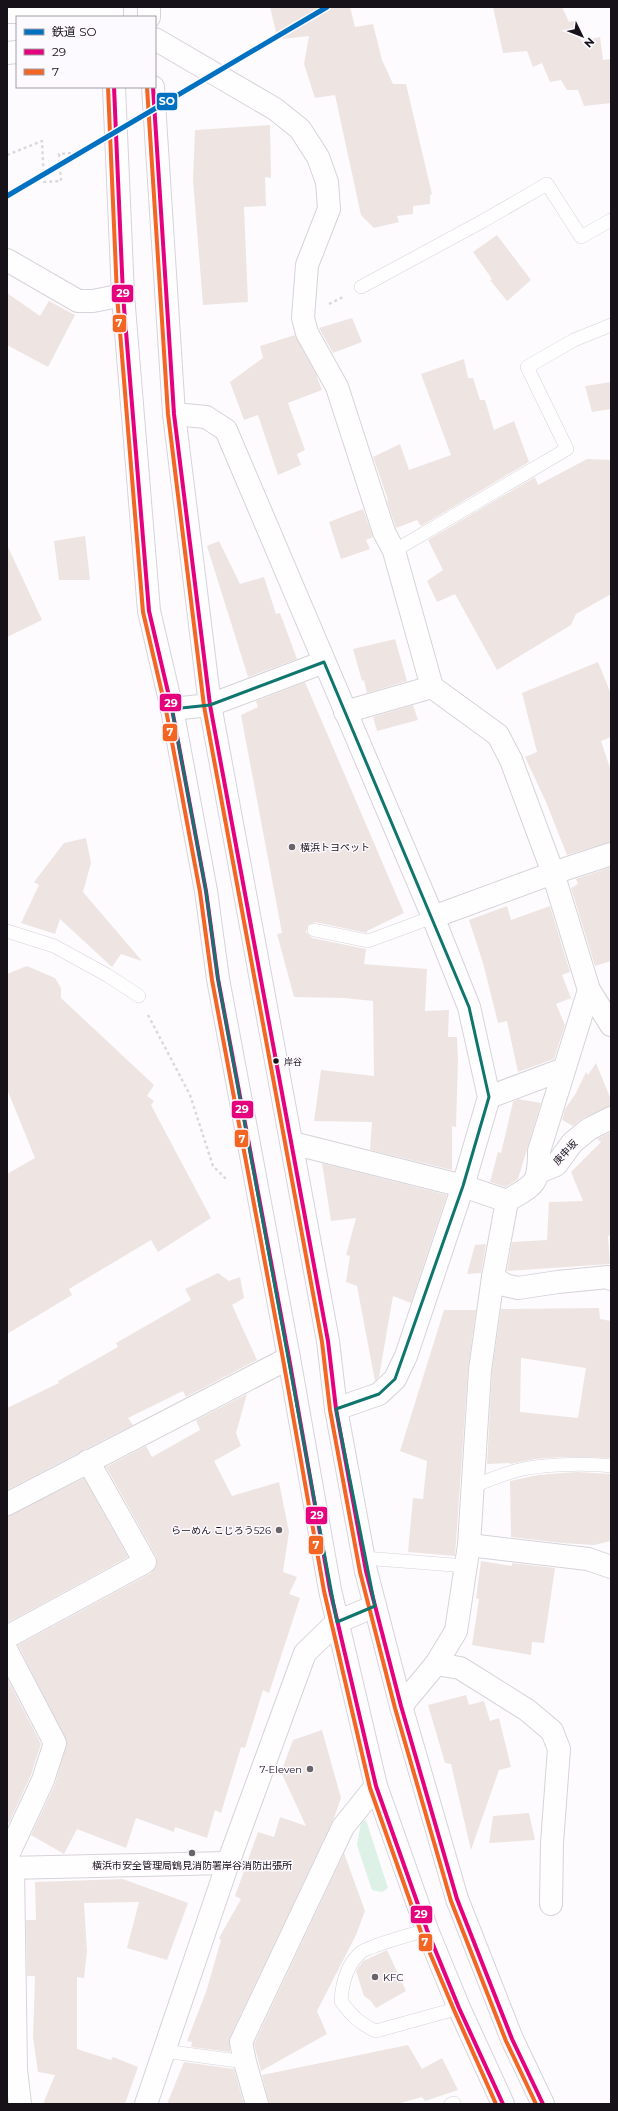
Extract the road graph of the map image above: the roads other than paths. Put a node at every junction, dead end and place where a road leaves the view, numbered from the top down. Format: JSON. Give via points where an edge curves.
{"nodes":[{"id":1,"x":7,"y":12,"type":"edge"},
{"id":2,"x":99,"y":16,"type":"edge"},
{"id":3,"x":156,"y":40,"type":"edge"},
{"id":4,"x":114,"y":88,"type":"edge"},
{"id":5,"x":153,"y":88,"type":"edge"},
{"id":6,"x":611,"y":220,"type":"edge"},
{"id":7,"x":7,"y":260,"type":"edge"},
{"id":8,"x":361,"y":287,"type":"road end"},
{"id":9,"x":123,"y":295,"type":"junction"},
{"id":10,"x":611,"y":325,"type":"edge"},
{"id":11,"x":174,"y":414,"type":"junction"},
{"id":12,"x":394,"y":551,"type":"junction"},
{"id":13,"x":324,"y":662,"type":"junction"},
{"id":14,"x":432,"y":687,"type":"junction"},
{"id":15,"x":210,"y":705,"type":"junction"},
{"id":16,"x":172,"y":709,"type":"junction"},
{"id":17,"x":345,"y":712,"type":"junction"},
{"id":18,"x":611,"y":854,"type":"edge"},
{"id":19,"x":552,"y":873,"type":"junction"},
{"id":20,"x":433,"y":917,"type":"junction"},
{"id":21,"x":314,"y":930,"type":"dead end"},
{"id":22,"x":7,"y":931,"type":"edge"},
{"id":23,"x":588,"y":990,"type":"junction"},
{"id":24,"x":139,"y":996,"type":"road end"},
{"id":25,"x":611,"y":1025,"type":"edge"},
{"id":26,"x":564,"y":1069,"type":"junction"},
{"id":27,"x":489,"y":1097,"type":"junction"},
{"id":28,"x":611,"y":1118,"type":"edge"},
{"id":29,"x":292,"y":1143,"type":"junction"},
{"id":30,"x":539,"y":1172,"type":"junction"},
{"id":31,"x":463,"y":1186,"type":"junction"},
{"id":32,"x":507,"y":1201,"type":"junction"},
{"id":33,"x":494,"y":1277,"type":"junction"},
{"id":34,"x":611,"y":1279,"type":"edge"},
{"id":35,"x":289,"y":1358,"type":"junction"},
{"id":36,"x":336,"y":1409,"type":"junction"},
{"id":37,"x":88,"y":1461,"type":"junction"},
{"id":38,"x":611,"y":1466,"type":"edge"},
{"id":39,"x":472,"y":1486,"type":"junction"},
{"id":40,"x":7,"y":1504,"type":"edge"},
{"id":41,"x":470,"y":1544,"type":"junction"},
{"id":42,"x":364,"y":1558,"type":"junction"},
{"id":43,"x":466,"y":1566,"type":"junction"},
{"id":44,"x":611,"y":1567,"type":"edge"},
{"id":45,"x":375,"y":1606,"type":"junction"},
{"id":46,"x":337,"y":1622,"type":"junction"},
{"id":47,"x":7,"y":1637,"type":"edge"},
{"id":48,"x":7,"y":1651,"type":"edge"},
{"id":49,"x":436,"y":1664,"type":"junction"},
{"id":50,"x":401,"y":1706,"type":"junction"},
{"id":51,"x":376,"y":1786,"type":"junction"},
{"id":52,"x":228,"y":1863,"type":"junction"},
{"id":53,"x":9,"y":1864,"type":"edge"},
{"id":54,"x":551,"y":1904,"type":"dead end"},
{"id":55,"x":427,"y":1930,"type":"junction"},
{"id":56,"x":458,"y":2008,"type":"junction"},
{"id":57,"x":164,"y":2051,"type":"junction"},
{"id":58,"x":245,"y":2062,"type":"junction"},
{"id":59,"x":20,"y":2104,"type":"edge"},
{"id":60,"x":146,"y":2104,"type":"edge"},
{"id":61,"x":257,"y":2104,"type":"edge"},
{"id":62,"x":503,"y":2104,"type":"edge"},
{"id":63,"x":543,"y":2104,"type":"edge"}],
"edges":[{"from":1,"to":2,"type":"main road","via":[[93,12]]},
{"from":3,"to":12,"type":"main road","via":[[275,109],[300,130],[318,157],[327,182],[329,209],[307,265],[307,333],[337,387],[384,532]]},
{"from":4,"to":9,"type":"main road"},
{"from":5,"to":11,"type":"main road"},
{"from":6,"to":8,"type":"lane","via":[[581,237],[547,184]]},
{"from":7,"to":9,"type":"main road","via":[[78,300],[93,301]]},
{"from":9,"to":16,"type":"main road","via":[[149,611]]},
{"from":10,"to":12,"type":"lane","via":[[574,340],[527,366],[567,449]]},
{"from":11,"to":13,"type":"main road","via":[[206,417],[226,430]]},
{"from":11,"to":15,"type":"main road"},
{"from":12,"to":14,"type":"main road"},
{"from":13,"to":15,"type":"main road"},
{"from":13,"to":17,"type":"main road"},
{"from":14,"to":17,"type":"main road"},
{"from":14,"to":19,"type":"main road","via":[[498,735],[511,760]]},
{"from":15,"to":16,"type":"main road"},
{"from":15,"to":29,"type":"main road"},
{"from":16,"to":35,"type":"main road","via":[[206,891],[218,979]]},
{"from":17,"to":20,"type":"main road"},
{"from":18,"to":19,"type":"main road"},
{"from":19,"to":20,"type":"main road"},
{"from":19,"to":23,"type":"main road"},
{"from":20,"to":21,"type":"lane","via":[[368,941]]},
{"from":20,"to":27,"type":"main road","via":[[469,1007]]},
{"from":22,"to":24,"type":"lane","via":[[54,946]]},
{"from":23,"to":25,"type":"main road"},
{"from":23,"to":26,"type":"main road"},
{"from":26,"to":27,"type":"main road"},
{"from":26,"to":30,"type":"main road","via":[[539,1151]]},
{"from":27,"to":31,"type":"main road"},
{"from":28,"to":30,"type":"main road","name":"庚申坂","via":[[572,1143],[556,1165]]},
{"from":29,"to":31,"type":"main road"},
{"from":29,"to":36,"type":"main road","via":[[328,1341]]},
{"from":30,"to":32,"type":"main road","via":[[533,1185]]},
{"from":31,"to":32,"type":"main road"},
{"from":31,"to":36,"type":"main road","via":[[406,1356],[395,1379],[379,1394]]},
{"from":32,"to":33,"type":"main road"},
{"from":33,"to":34,"type":"main road","via":[[505,1286],[518,1288],[608,1277]]},
{"from":33,"to":39,"type":"main road","via":[[480,1370]]},
{"from":35,"to":37,"type":"main road"},
{"from":35,"to":46,"type":"main road"},
{"from":36,"to":42,"type":"main road"},
{"from":37,"to":40,"type":"main road"},
{"from":37,"to":47,"type":"main road","via":[[145,1562]]},
{"from":38,"to":39,"type":"lane","via":[[560,1465],[517,1470]]},
{"from":39,"to":41,"type":"main road"},
{"from":41,"to":43,"type":"main road"},
{"from":41,"to":44,"type":"main road","via":[[588,1559]]},
{"from":42,"to":43,"type":"lane"},
{"from":42,"to":45,"type":"main road"},
{"from":43,"to":49,"type":"main road","via":[[456,1631]]},
{"from":45,"to":46,"type":"main road"},
{"from":45,"to":50,"type":"main road"},
{"from":46,"to":51,"type":"main road"},
{"from":46,"to":52,"type":"main road","via":[[305,1653]]},
{"from":48,"to":53,"type":"main road","via":[[55,1743]]},
{"from":49,"to":50,"type":"main road"},
{"from":49,"to":54,"type":"main road","via":[[460,1668],[527,1710],[552,1731],[559,1749],[552,1843]]},
{"from":50,"to":63,"type":"main road","via":[[456,1898],[512,2039]]},
{"from":51,"to":55,"type":"main road"},
{"from":51,"to":58,"type":"main road","via":[[343,1827],[241,2042]]},
{"from":52,"to":53,"type":"main road"},
{"from":52,"to":57,"type":"main road"},
{"from":53,"to":59,"type":"main road","via":[[16,2069]]},
{"from":55,"to":56,"type":"main road"},
{"from":55,"to":56,"type":"lane","via":[[360,1952],[342,1983],[341,2001],[352,2015],[376,2031]]},
{"from":56,"to":62,"type":"main road"},
{"from":57,"to":58,"type":"lane"},
{"from":57,"to":60,"type":"main road"},
{"from":58,"to":61,"type":"main road"}]}
